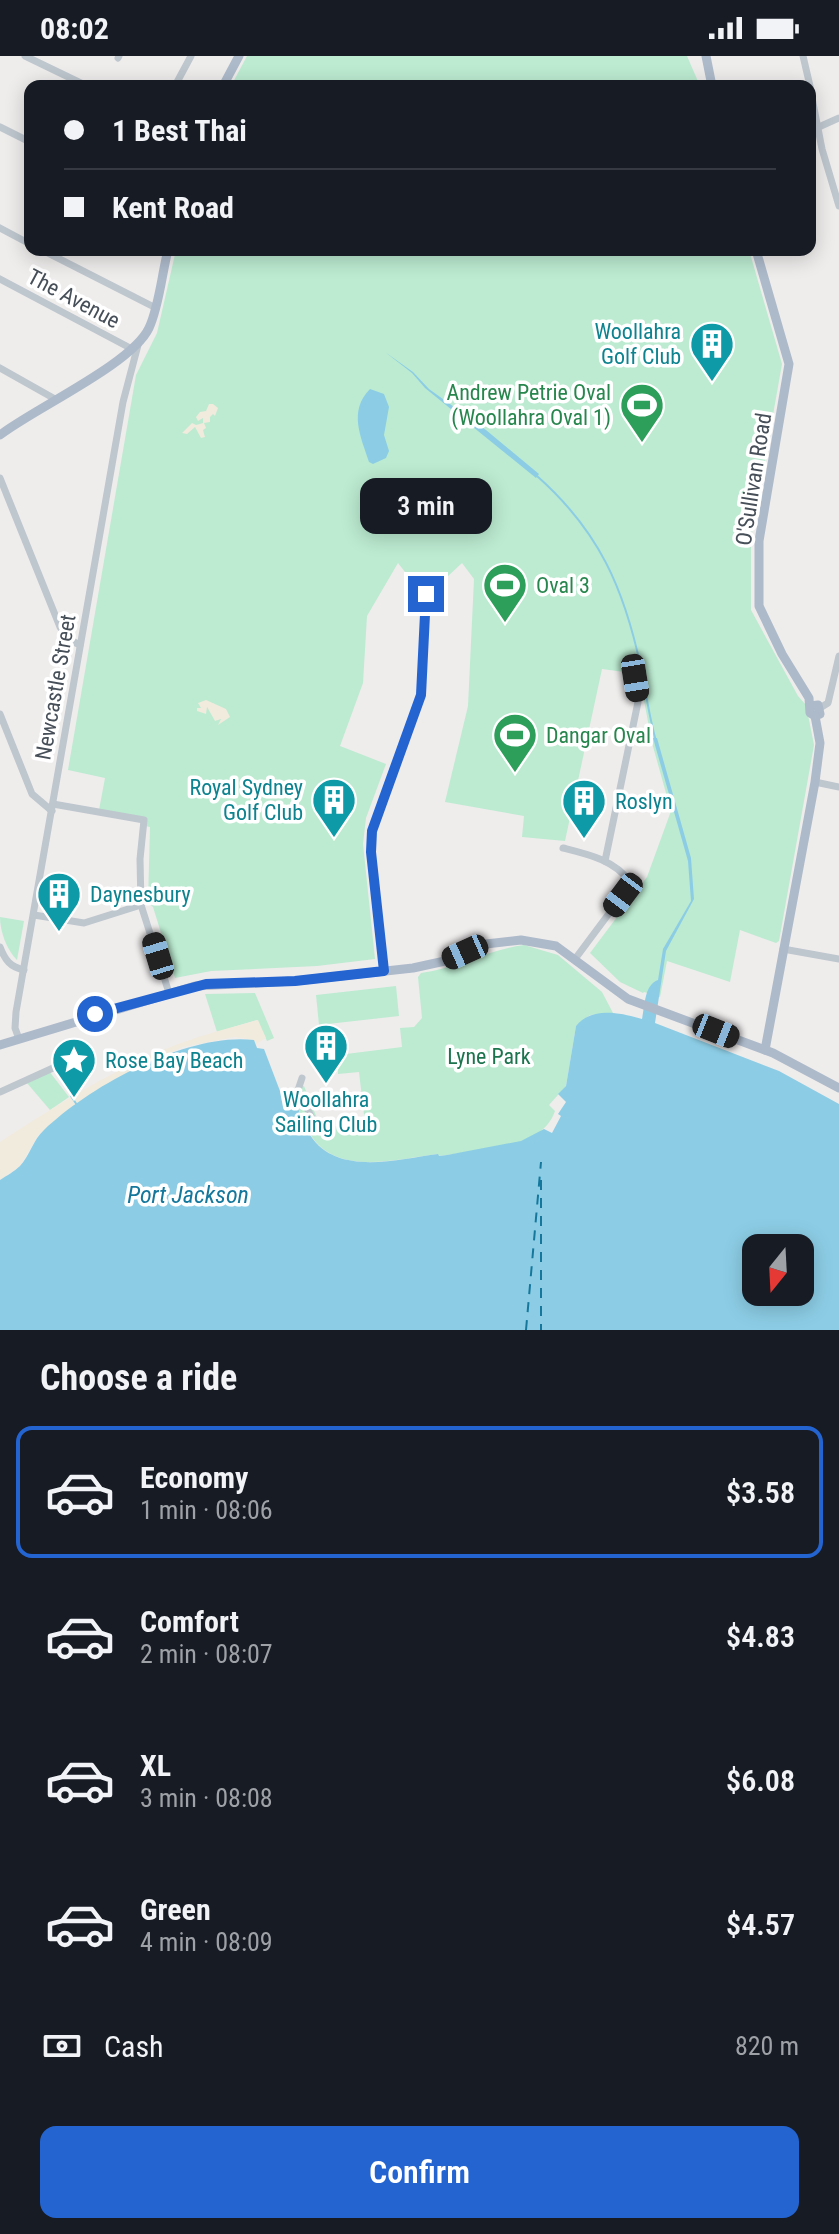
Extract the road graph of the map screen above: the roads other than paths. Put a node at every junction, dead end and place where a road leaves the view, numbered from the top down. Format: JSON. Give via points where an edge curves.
{"nodes":[{"id":1,"x":25,"y":56,"type":"edge"},
{"id":2,"x":191,"y":56,"type":"edge"},
{"id":3,"x":237,"y":56,"type":"edge"},
{"id":4,"x":706,"y":56,"type":"edge"},
{"id":5,"x":803,"y":56,"type":"edge"},
{"id":6,"x":75,"y":80,"type":"edge"},
{"id":7,"x":178,"y":80,"type":"edge"},
{"id":8,"x":224,"y":80,"type":"edge"},
{"id":9,"x":711,"y":80,"type":"edge"},
{"id":10,"x":808,"y":80,"type":"edge"},
{"id":11,"x":839,"y":118,"type":"edge"},
{"id":12,"x":0,"y":127,"type":"edge"},
{"id":13,"x":816,"y":129,"type":"edge"},
{"id":14,"x":816,"y":136,"type":"edge"},
{"id":15,"x":24,"y":139,"type":"edge"},
{"id":16,"x":839,"y":206,"type":"edge"},
{"id":17,"x":0,"y":228,"type":"edge"},
{"id":18,"x":24,"y":241,"type":"edge"},
{"id":19,"x":54,"y":256,"type":"edge"},
{"id":20,"x":167,"y":256,"type":"edge"},
{"id":21,"x":758,"y":256,"type":"edge"},
{"id":22,"x":0,"y":279,"type":"edge"},
{"id":23,"x":154,"y":307,"type":"junction"},
{"id":24,"x":135,"y":346,"type":"junction"},
{"id":25,"x":115,"y":361,"type":"junction"},
{"id":26,"x":0,"y":368,"type":"edge"},
{"id":27,"x":55,"y":399,"type":"junction"},
{"id":28,"x":123,"y":402,"type":"junction"},
{"id":29,"x":0,"y":435,"type":"edge"},
{"id":30,"x":0,"y":478,"type":"edge"},
{"id":31,"x":426,"y":594,"type":"dead end"},
{"id":32,"x":80,"y":645,"type":"junction"},
{"id":33,"x":839,"y":656,"type":"edge"},
{"id":34,"x":635,"y":678,"type":"dead end"},
{"id":35,"x":815,"y":710,"type":"junction"},
{"id":36,"x":0,"y":714,"type":"edge"},
{"id":37,"x":815,"y":782,"type":"junction"},
{"id":38,"x":839,"y":787,"type":"edge"},
{"id":39,"x":52,"y":808,"type":"junction"},
{"id":40,"x":563,"y":848,"type":"dead end"},
{"id":41,"x":605,"y":861,"type":"junction"},
{"id":42,"x":141,"y":905,"type":"junction"},
{"id":43,"x":34,"y":915,"type":"junction"},
{"id":44,"x":0,"y":947,"type":"edge"},
{"id":45,"x":783,"y":949,"type":"junction"},
{"id":46,"x":575,"y":959,"type":"junction"},
{"id":47,"x":839,"y":959,"type":"edge"},
{"id":48,"x":24,"y":970,"type":"junction"},
{"id":49,"x":384,"y":971,"type":"junction"},
{"id":50,"x":169,"y":993,"type":"junction"},
{"id":51,"x":19,"y":1039,"type":"junction"},
{"id":52,"x":0,"y":1045,"type":"edge"},
{"id":53,"x":765,"y":1050,"type":"junction"},
{"id":54,"x":75,"y":1058,"type":"dead end"},
{"id":55,"x":302,"y":1078,"type":"dead end"},
{"id":56,"x":839,"y":1088,"type":"edge"},
{"id":57,"x":0,"y":1092,"type":"edge"},
{"id":58,"x":313,"y":1120,"type":"dead end"}],
"edges":[{"from":1,"to":6,"type":"street"},
{"from":2,"to":7,"type":"street"},
{"from":3,"to":8,"type":"main road"},
{"from":4,"to":9,"type":"main road"},
{"from":5,"to":10,"type":"street"},
{"from":11,"to":13,"type":"street"},
{"from":12,"to":15,"type":"street"},
{"from":14,"to":16,"type":"street"},
{"from":17,"to":18,"type":"street"},
{"from":19,"to":23,"type":"street"},
{"from":20,"to":23,"type":"main road"},
{"from":21,"to":35,"type":"main road","name":"O'Sullivan Road","via":[[789,364],[759,543],[759,606]]},
{"from":22,"to":24,"type":"street","name":"The Avenue"},
{"from":23,"to":24,"type":"main road","via":[[149,328]]},
{"from":24,"to":25,"type":"main road"},
{"from":24,"to":28,"type":"street","name":"Newcastle Street"},
{"from":25,"to":27,"type":"main road"},
{"from":25,"to":28,"type":"street","via":[[126,365]]},
{"from":26,"to":27,"type":"street"},
{"from":27,"to":29,"type":"main road"},
{"from":28,"to":32,"type":"street","name":"Newcastle Street"},
{"from":30,"to":32,"type":"street","via":[[60,627]]},
{"from":31,"to":49,"type":"street","via":[[421,695],[372,831]]},
{"from":32,"to":39,"type":"street","name":"Newcastle Street"},
{"from":33,"to":35,"type":"street","via":[[828,703]]},
{"from":34,"to":41,"type":"street","via":[[638,702]]},
{"from":35,"to":37,"type":"main road","name":"O'Sullivan Road","via":[[820,743]]},
{"from":36,"to":39,"type":"street","via":[[32,794]]},
{"from":37,"to":38,"type":"street"},
{"from":37,"to":45,"type":"main road","name":"O'Sullivan Road"},
{"from":39,"to":42,"type":"street","via":[[144,820]]},
{"from":39,"to":43,"type":"street","name":"Newcastle Street"},
{"from":40,"to":41,"type":"street"},
{"from":41,"to":46,"type":"street","via":[[630,882]]},
{"from":42,"to":43,"type":"street","via":[[84,923]]},
{"from":42,"to":50,"type":"street"},
{"from":43,"to":48,"type":"street","name":"Newcastle Street"},
{"from":44,"to":48,"type":"street","via":[[8,962]]},
{"from":45,"to":47,"type":"street"},
{"from":45,"to":53,"type":"main road","name":"O'Sullivan Road"},
{"from":46,"to":49,"type":"main road","via":[[546,943],[509,940],[438,963]]},
{"from":46,"to":53,"type":"main road","via":[[645,1006]]},
{"from":48,"to":51,"type":"street","name":"Newcastle Street","via":[[15,1018]]},
{"from":49,"to":50,"type":"main road","via":[[217,983]]},
{"from":50,"to":51,"type":"main road"},
{"from":51,"to":52,"type":"main road"},
{"from":53,"to":56,"type":"main road"},
{"from":54,"to":57,"type":"street"},
{"from":55,"to":58,"type":"street","via":[[298,1090]]}]}
